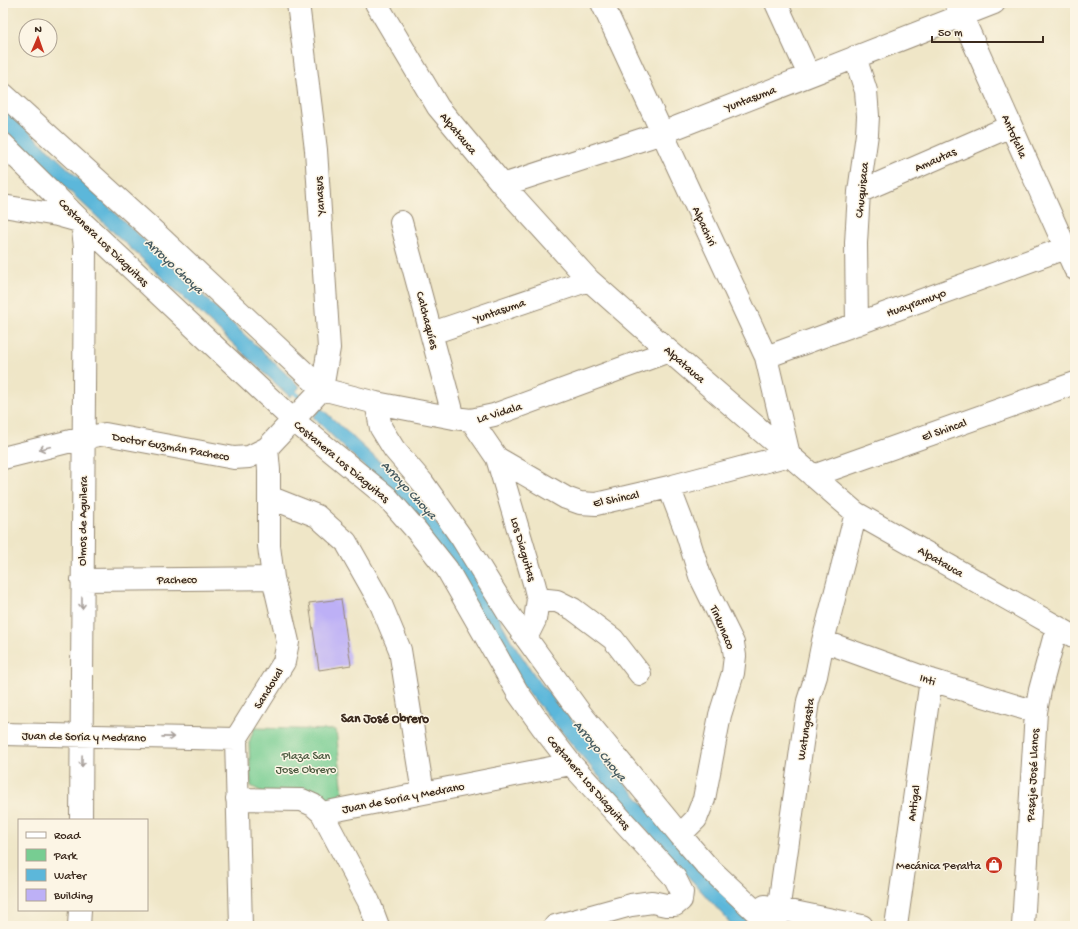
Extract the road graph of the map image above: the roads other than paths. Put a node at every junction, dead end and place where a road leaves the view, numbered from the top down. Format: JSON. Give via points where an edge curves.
{"nodes":[{"id":1,"x":298,"y":3,"type":"edge"},
{"id":2,"x":376,"y":3,"type":"edge"},
{"id":3,"x":602,"y":3,"type":"edge"},
{"id":4,"x":776,"y":3,"type":"edge"},
{"id":5,"x":994,"y":3,"type":"edge"},
{"id":6,"x":958,"y":9,"type":"edge"},
{"id":7,"x":855,"y":57,"type":"junction"},
{"id":8,"x":810,"y":75,"type":"junction"},
{"id":9,"x":3,"y":94,"type":"edge"},
{"id":10,"x":1011,"y":126,"type":"junction"},
{"id":11,"x":662,"y":133,"type":"junction"},
{"id":12,"x":3,"y":144,"type":"edge"},
{"id":13,"x":503,"y":184,"type":"junction"},
{"id":14,"x":859,"y":192,"type":"junction"},
{"id":15,"x":3,"y":206,"type":"edge"},
{"id":16,"x":82,"y":222,"type":"junction"},
{"id":17,"x":402,"y":222,"type":"dead end"},
{"id":18,"x":1065,"y":248,"type":"junction"},
{"id":19,"x":1075,"y":270,"type":"edge"},
{"id":20,"x":589,"y":280,"type":"junction"},
{"id":21,"x":857,"y":324,"type":"junction"},
{"id":22,"x":432,"y":333,"type":"junction"},
{"id":23,"x":669,"y":351,"type":"junction"},
{"id":24,"x":766,"y":357,"type":"junction"},
{"id":25,"x":1075,"y":383,"type":"edge"},
{"id":26,"x":308,"y":404,"type":"junction"},
{"id":27,"x":376,"y":404,"type":"junction"},
{"id":28,"x":462,"y":419,"type":"junction"},
{"id":29,"x":83,"y":438,"type":"junction"},
{"id":30,"x":267,"y":448,"type":"junction"},
{"id":31,"x":789,"y":455,"type":"junction"},
{"id":32,"x":3,"y":458,"type":"edge"},
{"id":33,"x":497,"y":458,"type":"junction"},
{"id":34,"x":813,"y":476,"type":"junction"},
{"id":35,"x":669,"y":487,"type":"junction"},
{"id":36,"x":269,"y":496,"type":"junction"},
{"id":37,"x":856,"y":513,"type":"junction"},
{"id":38,"x":273,"y":578,"type":"junction"},
{"id":39,"x":82,"y":580,"type":"junction"},
{"id":40,"x":538,"y":599,"type":"junction"},
{"id":41,"x":1066,"y":632,"type":"edge"},
{"id":42,"x":526,"y":638,"type":"junction"},
{"id":43,"x":823,"y":641,"type":"junction"},
{"id":44,"x":640,"y":674,"type":"dead end"},
{"id":45,"x":931,"y":680,"type":"junction"},
{"id":46,"x":1036,"y":712,"type":"junction"},
{"id":47,"x":3,"y":734,"type":"edge"},
{"id":48,"x":82,"y":736,"type":"junction"},
{"id":49,"x":236,"y":739,"type":"junction"},
{"id":50,"x":571,"y":764,"type":"junction"},
{"id":51,"x":423,"y":793,"type":"junction"},
{"id":52,"x":237,"y":799,"type":"junction"},
{"id":53,"x":322,"y":813,"type":"junction"},
{"id":54,"x":81,"y":819,"type":"edge"},
{"id":55,"x":680,"y":835,"type":"junction"},
{"id":56,"x":80,"y":911,"type":"edge"},
{"id":57,"x":775,"y":920,"type":"edge"},
{"id":58,"x":80,"y":926,"type":"edge"},
{"id":59,"x":241,"y":926,"type":"edge"},
{"id":60,"x":378,"y":926,"type":"edge"},
{"id":61,"x":555,"y":926,"type":"edge"},
{"id":62,"x":862,"y":926,"type":"edge"},
{"id":63,"x":896,"y":926,"type":"edge"},
{"id":64,"x":1023,"y":926,"type":"edge"}],
"edges":[{"from":1,"to":26,"type":"street","name":"Yanasus","via":[[316,150],[329,348]]},
{"from":2,"to":13,"type":"street","name":"Alpatauca","via":[[438,107]]},
{"from":3,"to":11,"type":"street","name":"Alpachiri"},
{"from":4,"to":8,"type":"street"},
{"from":5,"to":6,"type":"street","name":"Yuntasuma"},
{"from":6,"to":7,"type":"street","name":"Yuntasuma"},
{"from":6,"to":10,"type":"street","name":"Antofalla"},
{"from":7,"to":8,"type":"street","name":"Yuntasuma"},
{"from":7,"to":14,"type":"street","name":"Chuquisaca","via":[[866,91],[868,116]]},
{"from":8,"to":11,"type":"street","name":"Yuntasuma"},
{"from":9,"to":26,"type":"street","via":[[147,225]]},
{"from":10,"to":14,"type":"street","name":"Amautas"},
{"from":10,"to":18,"type":"street","name":"Antofalla"},
{"from":11,"to":13,"type":"street","name":"Yuntasuma"},
{"from":11,"to":24,"type":"street","name":"Alpachiri"},
{"from":12,"to":16,"type":"street","name":"Costanera Los Diaguitas"},
{"from":13,"to":20,"type":"street","name":"Alpatauca"},
{"from":14,"to":21,"type":"street","name":"Chuquisaca","via":[[856,243]]},
{"from":15,"to":16,"type":"street"},
{"from":16,"to":26,"type":"street","name":"Costanera Los Diaguitas"},
{"from":16,"to":29,"type":"street","name":"Olmos de Aguilera"},
{"from":17,"to":22,"type":"street","name":"Calchaquíes"},
{"from":18,"to":19,"type":"street","name":"Antofalla"},
{"from":18,"to":21,"type":"street","name":"Huayramuyo"},
{"from":20,"to":22,"type":"street","name":"Yuntasuma"},
{"from":20,"to":23,"type":"street","name":"Alpatauca"},
{"from":21,"to":24,"type":"street","name":"Huayramuyo"},
{"from":22,"to":28,"type":"street","name":"Calchaquíes"},
{"from":23,"to":28,"type":"street","name":"La Vidala","via":[[494,415]]},
{"from":23,"to":31,"type":"street","name":"Alpatauca"},
{"from":24,"to":31,"type":"street","name":"Alpachiri"},
{"from":25,"to":34,"type":"street","name":"El Shincal"},
{"from":26,"to":27,"type":"street","name":"La Vidala"},
{"from":26,"to":30,"type":"street"},
{"from":26,"to":50,"type":"street","name":"Costanera Los Diaguitas","via":[[447,570],[518,693]]},
{"from":27,"to":28,"type":"street","name":"La Vidala"},
{"from":27,"to":42,"type":"street","via":[[381,428],[394,449],[423,483],[461,537]]},
{"from":28,"to":33,"type":"street","name":"El Shincal"},
{"from":29,"to":30,"type":"street","name":"Doctor Guzmán Pacheco","via":[[105,434],[234,458],[249,457]]},
{"from":29,"to":32,"type":"street","name":"Doctor Guzmán Pacheco","one_way":true},
{"from":29,"to":39,"type":"street","name":"Olmos de Aguilera"},
{"from":30,"to":36,"type":"street","name":"Sandoval"},
{"from":31,"to":34,"type":"street","name":"Alpatauca"},
{"from":31,"to":35,"type":"street","name":"El Shincal"},
{"from":33,"to":35,"type":"street","name":"El Shincal","via":[[566,498],[580,503],[596,504]]},
{"from":33,"to":40,"type":"street","name":"Los Diaguitas"},
{"from":34,"to":37,"type":"street","name":"Alpatauca"},
{"from":35,"to":55,"type":"street","name":"Tinkunaco","via":[[700,576],[733,644],[735,656],[733,673],[720,715],[704,799],[696,819]]},
{"from":36,"to":38,"type":"street","name":"Sandoval","via":[[269,546]]},
{"from":36,"to":51,"type":"street","via":[[316,516],[346,542],[380,602],[400,650]]},
{"from":37,"to":41,"type":"street","name":"Alpatauca"},
{"from":37,"to":43,"type":"street","name":"Watungasta"},
{"from":38,"to":39,"type":"street","name":"Pacheco"},
{"from":38,"to":49,"type":"street","name":"Sandoval","via":[[288,642],[284,662]]},
{"from":39,"to":48,"type":"street","name":"Olmos de Aguilera","one_way":true},
{"from":40,"to":42,"type":"street","name":"Los Diaguitas","via":[[535,620]]},
{"from":40,"to":44,"type":"street","via":[[557,601],[573,609],[613,639]]},
{"from":41,"to":46,"type":"street","name":"Pasaje José Llanos","via":[[1040,690]]},
{"from":42,"to":55,"type":"street","via":[[582,714]]},
{"from":43,"to":45,"type":"street","name":"Inti"},
{"from":43,"to":57,"type":"street","name":"Watungasta","via":[[808,700]]},
{"from":45,"to":46,"type":"street","name":"Inti"},
{"from":45,"to":63,"type":"street","name":"Antigal"},
{"from":46,"to":64,"type":"street","name":"Pasaje José Llanos"},
{"from":47,"to":48,"type":"street","name":"Juan de Soria y Medrano"},
{"from":48,"to":49,"type":"street","name":"Juan de Soria y Medrano","one_way":true},
{"from":48,"to":54,"type":"street","name":"Olmos de Aguilera","one_way":true},
{"from":49,"to":52,"type":"street"},
{"from":50,"to":51,"type":"street","name":"Juan de Soria y Medrano"},
{"from":50,"to":61,"type":"street","name":"Costanera Los Diaguitas","via":[[675,878],[682,892],[681,900],[675,905],[652,902],[631,905]]},
{"from":51,"to":53,"type":"street","name":"Juan de Soria y Medrano"},
{"from":52,"to":53,"type":"street","via":[[302,800]]},
{"from":52,"to":59,"type":"street"},
{"from":53,"to":60,"type":"street","via":[[369,902]]},
{"from":55,"to":57,"type":"street","via":[[744,902]]},
{"from":56,"to":58,"type":"street"},
{"from":57,"to":62,"type":"street"}]}
